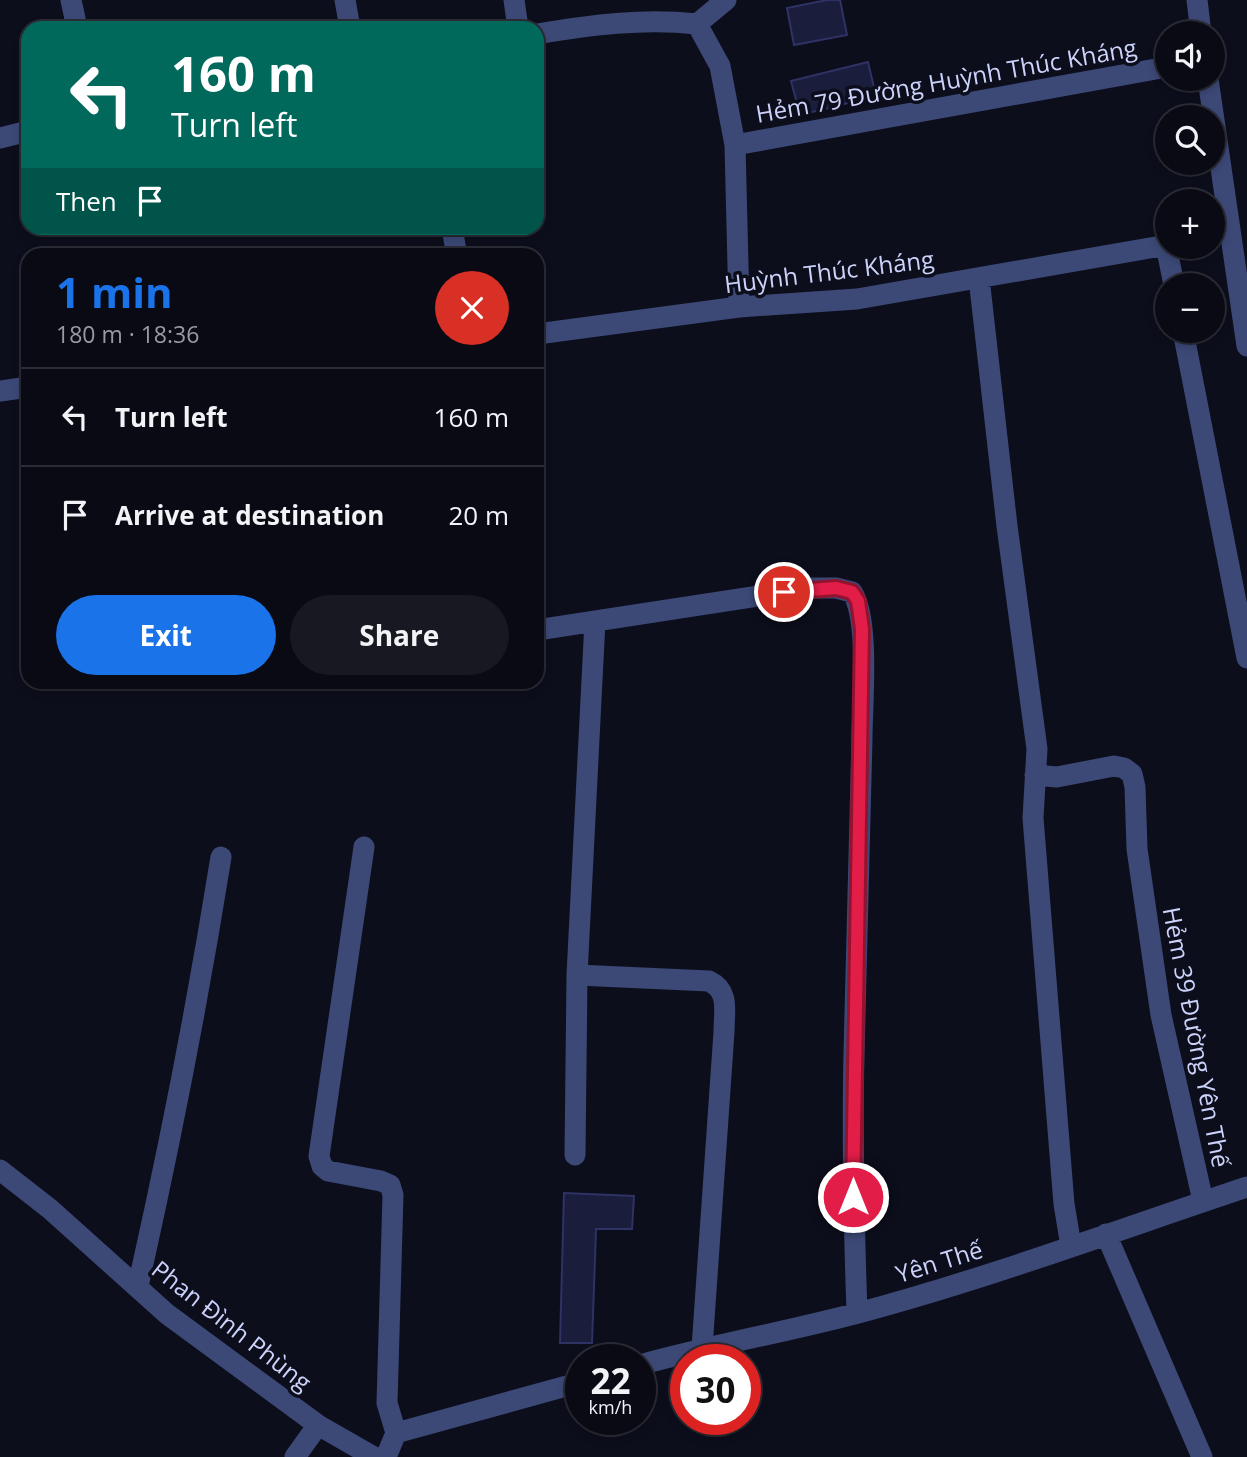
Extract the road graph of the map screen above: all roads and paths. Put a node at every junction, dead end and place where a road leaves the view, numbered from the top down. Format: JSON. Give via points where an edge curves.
{"nodes":[{"id":1,"x":71,"y":0,"type":"edge"},
{"id":2,"x":345,"y":0,"type":"edge"},
{"id":3,"x":514,"y":0,"type":"edge"},
{"id":4,"x":726,"y":0,"type":"edge"},
{"id":5,"x":1197,"y":0,"type":"edge"},
{"id":6,"x":76,"y":21,"type":"edge"},
{"id":7,"x":349,"y":21,"type":"edge"},
{"id":8,"x":517,"y":21,"type":"edge"},
{"id":9,"x":1200,"y":21,"type":"edge"},
{"id":10,"x":698,"y":24,"type":"junction"},
{"id":11,"x":544,"y":33,"type":"edge"},
{"id":12,"x":1155,"y":69,"type":"edge"},
{"id":13,"x":1210,"y":91,"type":"edge"},
{"id":14,"x":21,"y":133,"type":"edge"},
{"id":15,"x":0,"y":138,"type":"edge"},
{"id":16,"x":735,"y":145,"type":"junction"},
{"id":17,"x":1230,"y":237,"type":"edge"},
{"id":18,"x":1155,"y":247,"type":"edge"},
{"id":19,"x":979,"y":278,"type":"junction"},
{"id":20,"x":739,"y":307,"type":"junction"},
{"id":21,"x":544,"y":333,"type":"edge"},
{"id":22,"x":1185,"y":343,"type":"edge"},
{"id":23,"x":1247,"y":345,"type":"edge"},
{"id":24,"x":21,"y":388,"type":"edge"},
{"id":25,"x":0,"y":391,"type":"edge"},
{"id":26,"x":595,"y":621,"type":"junction"},
{"id":27,"x":544,"y":629,"type":"edge"},
{"id":28,"x":1247,"y":658,"type":"edge"},
{"id":29,"x":1035,"y":775,"type":"junction"},
{"id":30,"x":364,"y":848,"type":"dead end"},
{"id":31,"x":221,"y":857,"type":"dead end"},
{"id":32,"x":577,"y":975,"type":"junction"},
{"id":33,"x":575,"y":1155,"type":"dead end"},
{"id":34,"x":0,"y":1170,"type":"edge"},
{"id":35,"x":1247,"y":1187,"type":"edge"},
{"id":36,"x":1203,"y":1201,"type":"junction"},
{"id":37,"x":1106,"y":1234,"type":"junction"},
{"id":38,"x":1071,"y":1246,"type":"junction"},
{"id":39,"x":138,"y":1286,"type":"junction"},
{"id":40,"x":857,"y":1313,"type":"junction"},
{"id":41,"x":702,"y":1344,"type":"edge"},
{"id":42,"x":720,"y":1344,"type":"edge"},
{"id":43,"x":565,"y":1386,"type":"edge"},
{"id":44,"x":317,"y":1425,"type":"junction"},
{"id":45,"x":397,"y":1433,"type":"junction"},
{"id":46,"x":295,"y":1457,"type":"edge"},
{"id":47,"x":374,"y":1457,"type":"edge"},
{"id":48,"x":387,"y":1457,"type":"edge"},
{"id":49,"x":1202,"y":1457,"type":"edge"}],
"edges":[{"from":1,"to":6,"type":"street"},
{"from":2,"to":7,"type":"street"},
{"from":3,"to":8,"type":"street"},
{"from":4,"to":10,"type":"street"},
{"from":5,"to":9,"type":"street"},
{"from":10,"to":11,"type":"street","via":[[662,20],[604,23]]},
{"from":10,"to":16,"type":"street","via":[[720,66]]},
{"from":12,"to":16,"type":"street","name":"Hẻm 79 Đường Huỳnh Thúc Kháng"},
{"from":13,"to":17,"type":"street"},
{"from":14,"to":15,"type":"street"},
{"from":16,"to":20,"type":"street"},
{"from":17,"to":23,"type":"street"},
{"from":18,"to":19,"type":"street","name":"Huỳnh Thúc Kháng"},
{"from":19,"to":20,"type":"street","name":"Huỳnh Thúc Kháng","via":[[857,299]]},
{"from":19,"to":29,"type":"street","via":[[1037,749]]},
{"from":20,"to":21,"type":"street","name":"Huỳnh Thúc Kháng"},
{"from":22,"to":28,"type":"street"},
{"from":24,"to":25,"type":"street"},
{"from":26,"to":27,"type":"street"},
{"from":26,"to":32,"type":"street"},
{"from":26,"to":40,"type":"street","via":[[811,588],[852,592],[858,601],[862,710],[853,1197]]},
{"from":29,"to":36,"type":"street","name":"Hẻm 39 Đường Yên Thế","via":[[1057,778],[1114,765],[1132,774],[1156,991]]},
{"from":29,"to":38,"type":"street","via":[[1033,818],[1043,960],[1063,1205]]},
{"from":30,"to":45,"type":"street","via":[[319,1156],[328,1171],[381,1181],[390,1185],[393,1195],[387,1403]]},
{"from":31,"to":39,"type":"street","via":[[181,1091]]},
{"from":32,"to":33,"type":"street"},
{"from":32,"to":41,"type":"street","via":[[709,981],[722,990],[724,1032]]},
{"from":34,"to":39,"type":"street","name":"Phan Đình Phùng"},
{"from":35,"to":36,"type":"street","name":"Yên Thế"},
{"from":36,"to":37,"type":"street","name":"Yên Thế"},
{"from":37,"to":38,"type":"street","name":"Yên Thế"},
{"from":37,"to":49,"type":"street"},
{"from":38,"to":40,"type":"street","name":"Yên Thế"},
{"from":39,"to":44,"type":"street","name":"Phan Đình Phùng","via":[[167,1314]]},
{"from":40,"to":42,"type":"street","name":"Yên Thế"},
{"from":43,"to":45,"type":"street"},
{"from":44,"to":46,"type":"street"},
{"from":44,"to":47,"type":"street","name":"Phan Đình Phùng"},
{"from":45,"to":48,"type":"street"}]}
